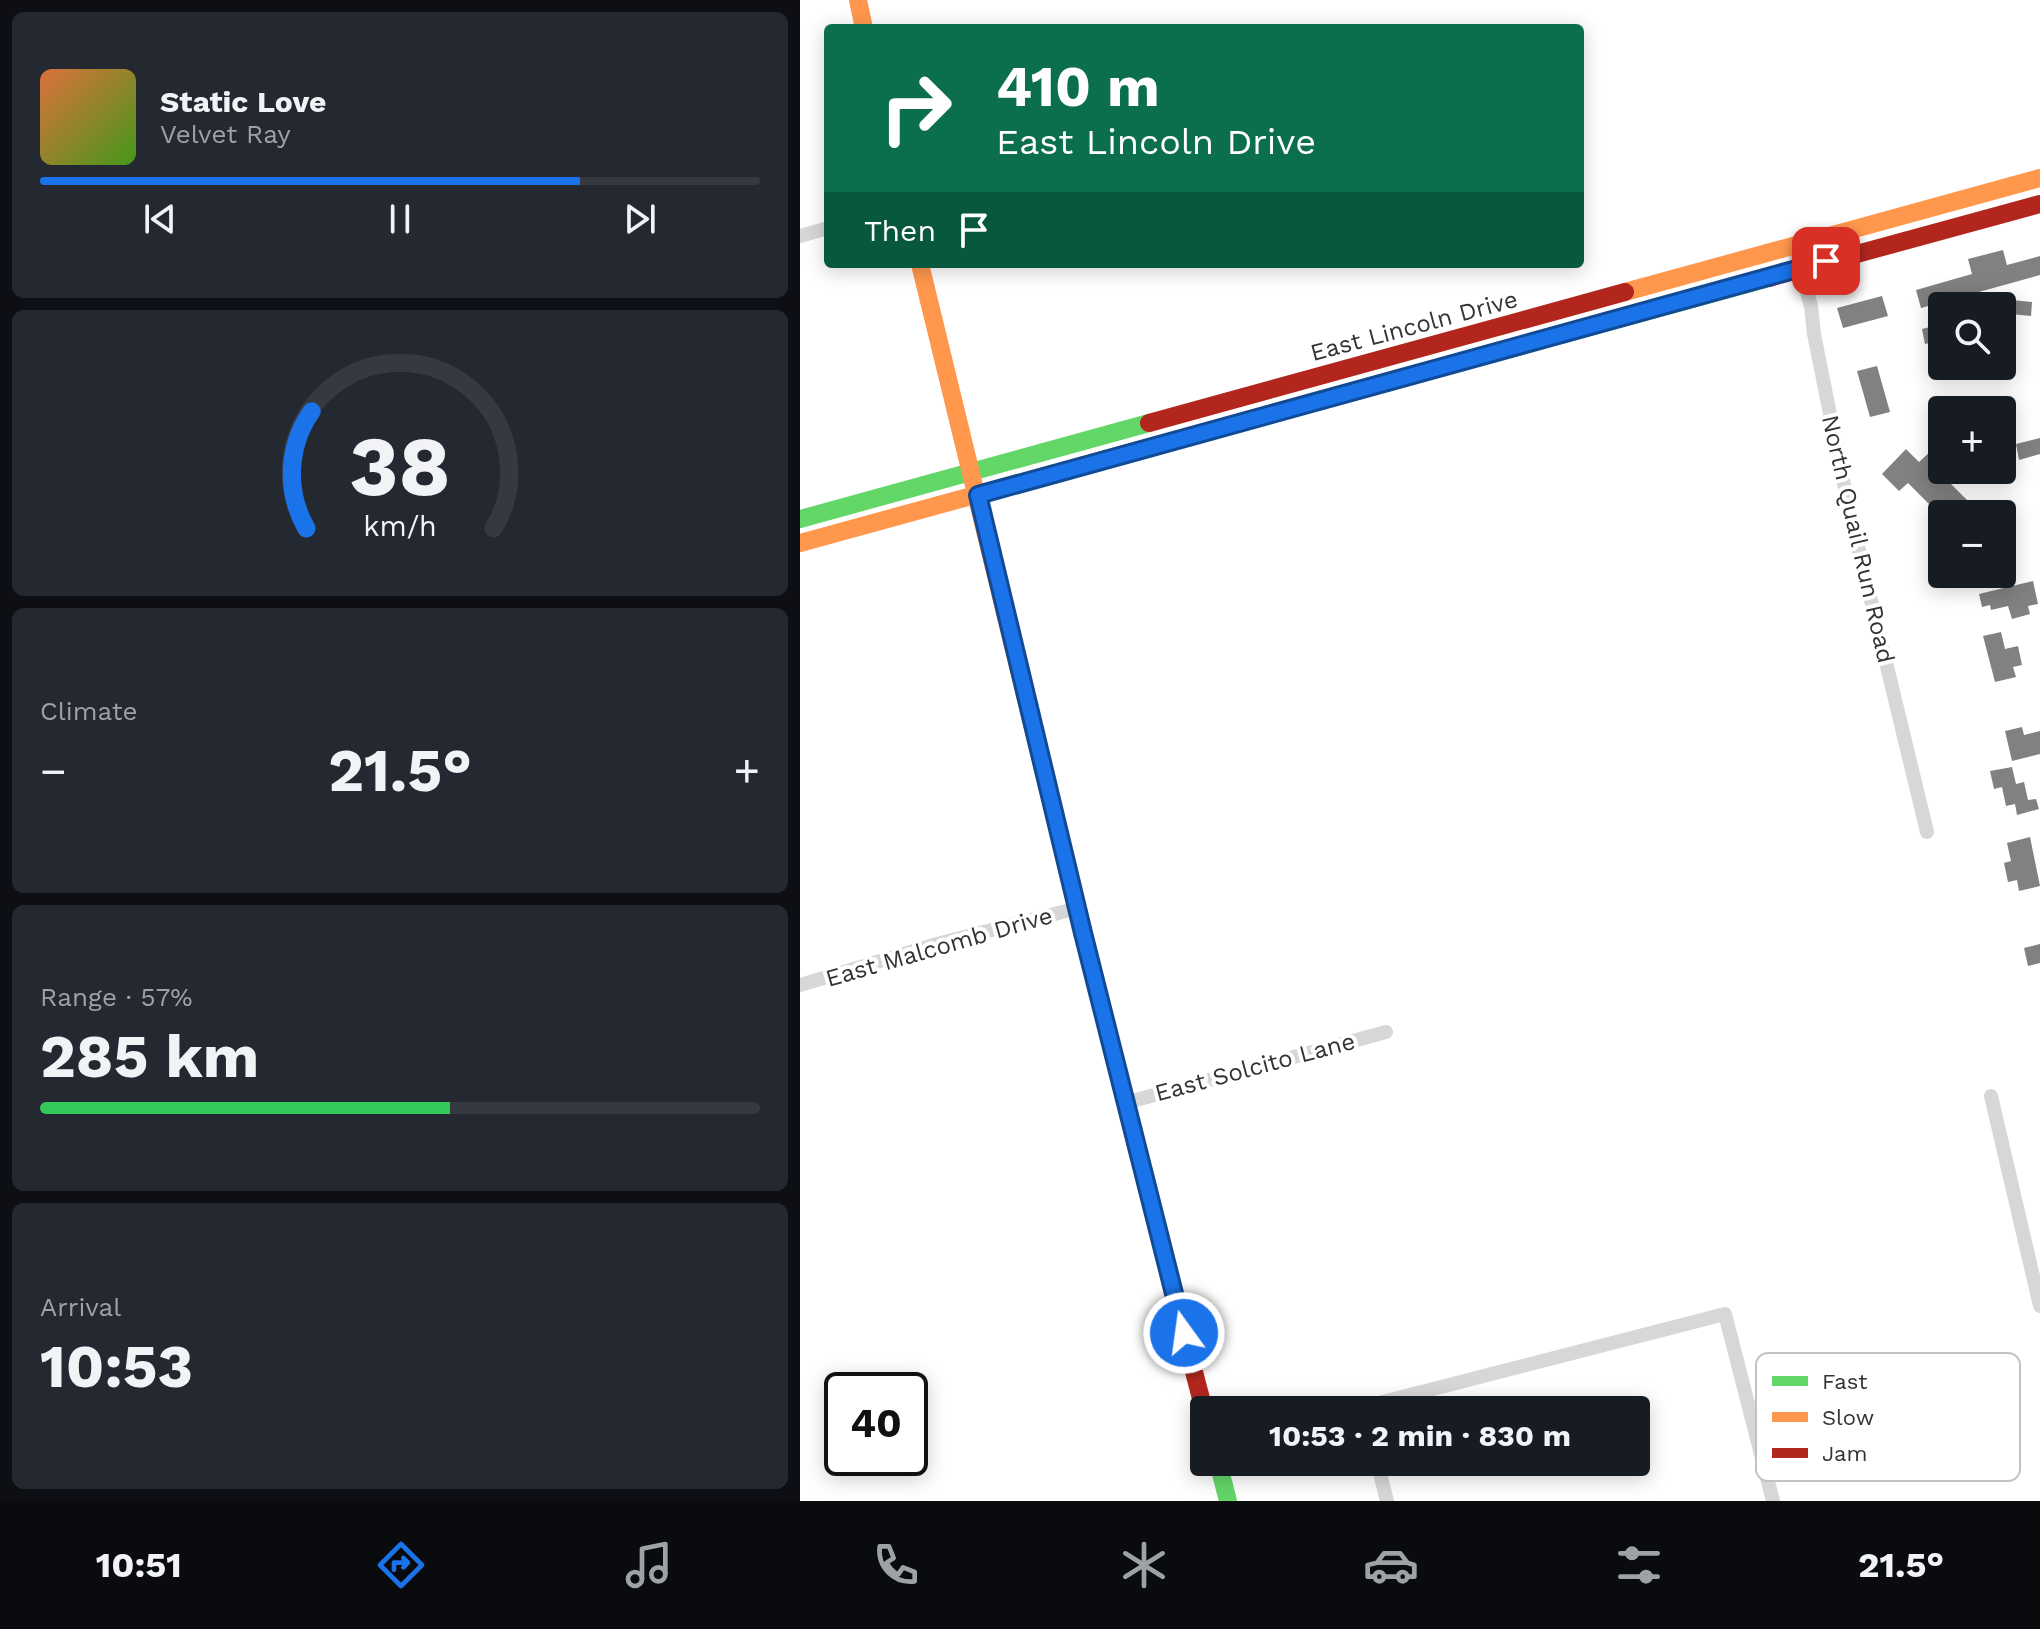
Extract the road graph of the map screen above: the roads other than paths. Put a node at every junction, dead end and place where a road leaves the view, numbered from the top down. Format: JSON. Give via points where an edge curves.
{"nodes":[{"id":1,"x":858,"y":0,"type":"edge"},
{"id":2,"x":863,"y":24,"type":"edge"},
{"id":3,"x":2040,"y":178,"type":"edge"},
{"id":4,"x":2040,"y":204,"type":"edge"},
{"id":5,"x":824,"y":229,"type":"edge"},
{"id":6,"x":800,"y":236,"type":"edge"},
{"id":7,"x":1793,"y":246,"type":"junction"},
{"id":8,"x":921,"y":268,"type":"edge"},
{"id":9,"x":1798,"y":268,"type":"junction"},
{"id":10,"x":1316,"y":377,"type":"junction"},
{"id":11,"x":1321,"y":401,"type":"junction"},
{"id":12,"x":972,"y":472,"type":"junction"},
{"id":13,"x":978,"y":495,"type":"junction"},
{"id":14,"x":800,"y":519,"type":"edge"},
{"id":15,"x":800,"y":543,"type":"edge"},
{"id":16,"x":1927,"y":832,"type":"dead end"},
{"id":17,"x":1078,"y":908,"type":"junction"},
{"id":18,"x":800,"y":985,"type":"edge"},
{"id":19,"x":1386,"y":1032,"type":"dead end"},
{"id":20,"x":1991,"y":1096,"type":"dead end"},
{"id":21,"x":1125,"y":1103,"type":"junction"},
{"id":22,"x":2040,"y":1306,"type":"edge"},
{"id":23,"x":1200,"y":1396,"type":"edge"},
{"id":24,"x":1406,"y":1396,"type":"edge"},
{"id":25,"x":1756,"y":1435,"type":"edge"},
{"id":26,"x":1222,"y":1476,"type":"edge"},
{"id":27,"x":1381,"y":1476,"type":"edge"},
{"id":28,"x":1768,"y":1481,"type":"edge"},
{"id":29,"x":1228,"y":1501,"type":"edge"},
{"id":30,"x":1387,"y":1501,"type":"edge"},
{"id":31,"x":1773,"y":1501,"type":"edge"}],
"edges":[{"from":1,"to":2,"type":"main road"},
{"from":3,"to":7,"type":"main road","name":"East Lincoln Drive"},
{"from":4,"to":9,"type":"main road","name":"East Lincoln Drive"},
{"from":5,"to":6,"type":"street"},
{"from":7,"to":9,"type":"street","name":"North Quail Run Road"},
{"from":7,"to":10,"type":"main road","name":"East Lincoln Drive"},
{"from":8,"to":12,"type":"main road"},
{"from":9,"to":11,"type":"main road","name":"East Lincoln Drive"},
{"from":9,"to":16,"type":"street","name":"North Quail Run Road","via":[[1811,306],[1849,509]]},
{"from":10,"to":11,"type":"main road"},
{"from":10,"to":12,"type":"main road","name":"East Lincoln Drive"},
{"from":11,"to":13,"type":"main road","name":"East Lincoln Drive"},
{"from":12,"to":13,"type":"main road"},
{"from":12,"to":14,"type":"main road","name":"East Lincoln Drive"},
{"from":13,"to":15,"type":"main road","name":"East Lincoln Drive"},
{"from":13,"to":17,"type":"main road"},
{"from":17,"to":18,"type":"street","name":"East Malcomb Drive"},
{"from":17,"to":21,"type":"main road"},
{"from":19,"to":21,"type":"street","name":"East Solcito Lane"},
{"from":20,"to":22,"type":"street"},
{"from":21,"to":23,"type":"main road"},
{"from":24,"to":25,"type":"street","via":[[1725,1314]]},
{"from":26,"to":29,"type":"main road"},
{"from":27,"to":30,"type":"street"},
{"from":28,"to":31,"type":"street"}]}
